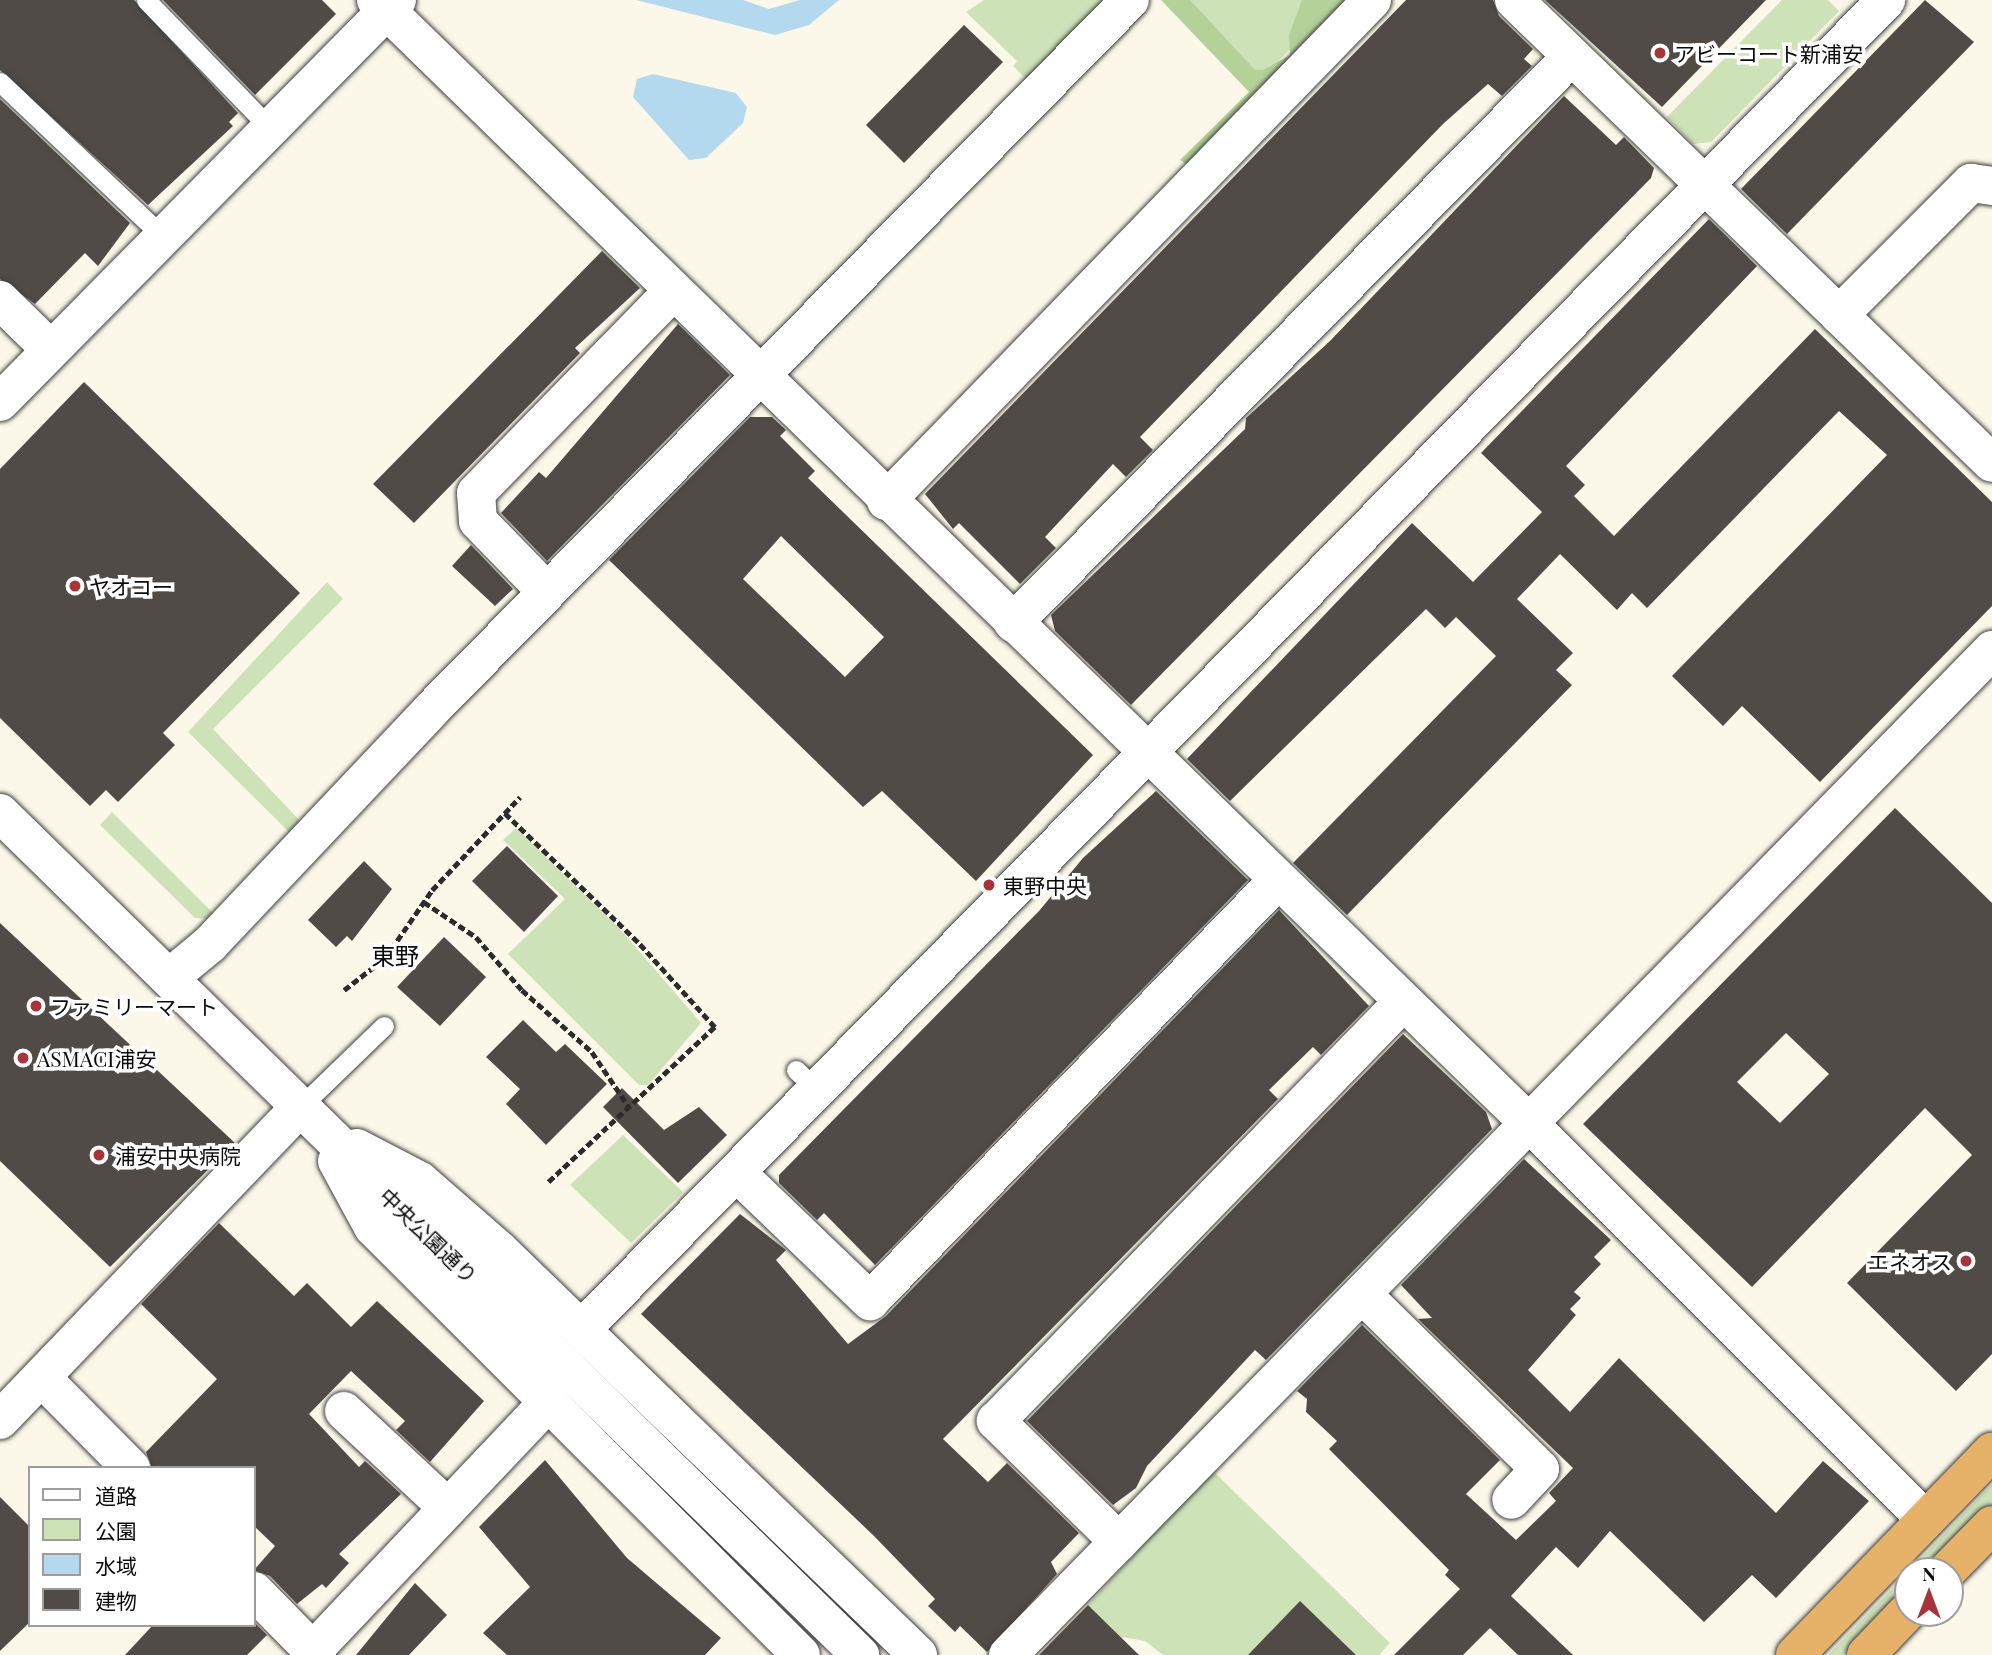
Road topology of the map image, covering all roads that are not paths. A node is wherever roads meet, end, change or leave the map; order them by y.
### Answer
1 (146, 0) edge
2 (1130, 0) edge
3 (1371, 0) edge
4 (1514, 0) edge
5 (1886, 0) edge
6 (387, 3) edge
7 (1572, 56) junction
8 (0, 82) edge
9 (267, 125) junction
10 (1708, 182) junction
11 (1992, 186) edge
12 (161, 234) junction
13 (672, 292) junction
14 (0, 300) edge
15 (1839, 315) junction
16 (50, 349) junction
17 (758, 377) junction
18 (0, 402) edge
19 (1992, 463) edge
20 (886, 501) junction
21 (547, 592) junction
22 (1013, 623) junction
23 (1992, 650) edge
24 (1149, 752) junction
25 (0, 813) edge
26 (1278, 880) junction
27 (169, 978) junction
28 (1403, 1002) junction
29 (384, 1026) dead end
30 (310, 1119) junction
31 (1530, 1124) junction
32 (737, 1173) junction
33 (1363, 1294) junction
34 (582, 1329) junction
35 (42, 1378) junction
36 (546, 1404) junction
37 (344, 1411) dead end
38 (0, 1420) edge
39 (1992, 1452) edge
40 (129, 1466) edge
41 (1511, 1500) dead end
42 (448, 1508) junction
43 (1926, 1520) junction
44 (1992, 1525) edge
45 (1119, 1542) junction
46 (1961, 1557) edge
47 (256, 1593) edge
48 (1894, 1626) edge
49 (313, 1654) edge
50 (801, 1655) edge
51 (860, 1655) edge
52 (918, 1655) edge
53 (1008, 1655) edge
54 (1795, 1655) edge
55 (1866, 1655) edge

1 - 9 lane
2 - 17 street
3 - 20 street
4 - 7 street
5 - 10 street
6 - 9 street
6 - 13 street
7 - 10 street
7 - 22 street
8 - 12 lane
9 - 12 street
10 - 15 street
10 - 24 street
11 - 15 street
12 - 16 street
13 - 17 street
13 - 21 street
14 - 16 street
15 - 19 street
16 - 18 street
17 - 20 street
17 - 21 street
20 - 22 street
21 - 27 street
22 - 24 street
23 - 31 street
24 - 26 street
24 - 32 street
25 - 27 street, 中央公園通り
26 - 28 street
26 - 32 street
27 - 30 street, 中央公園通り
28 - 31 street
28 - 45 street
29 - 30 lane
30 - 34 street
30 - 35 street
30 - 36 street
30 - 51 street, 中央公園通り
31 - 33 street
31 - 43 street
32 - 34 street
33 - 41 street
33 - 45 street
34 - 52 street
35 - 38 street
35 - 40 street
36 - 42 street
36 - 50 street
37 - 42 street
39 - 43 highway
42 - 49 street
43 - 54 highway
44 - 46 highway
45 - 53 street
47 - 49 street
48 - 55 highway

